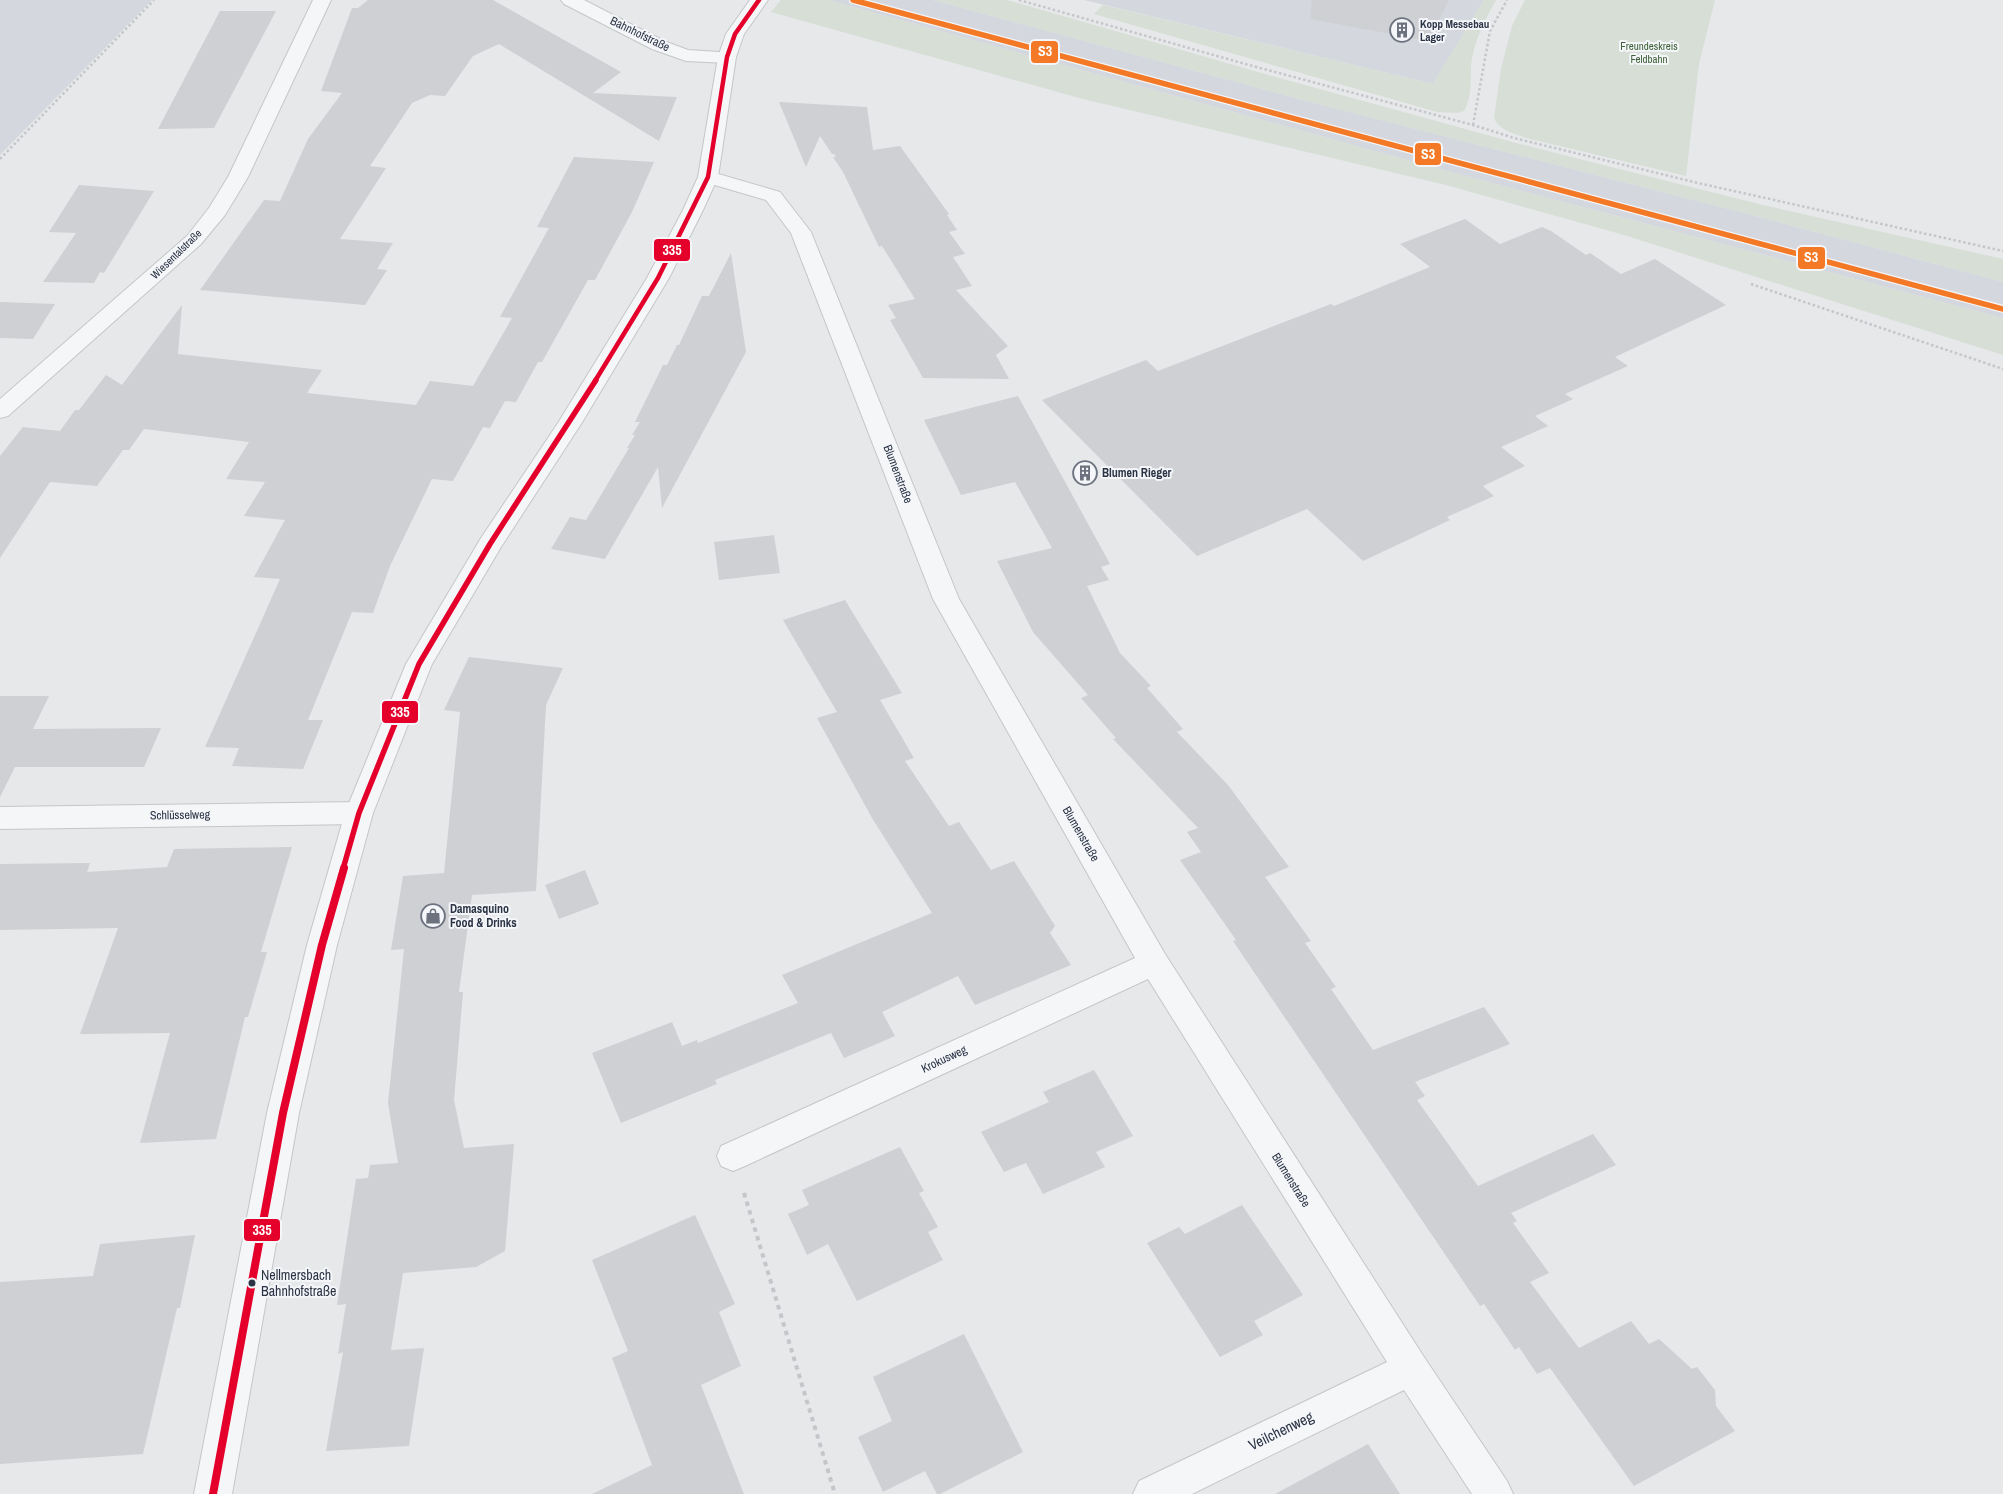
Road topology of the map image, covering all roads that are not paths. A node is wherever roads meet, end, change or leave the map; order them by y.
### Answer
1 (322, 0) edge
2 (570, 0) edge
3 (756, 4) edge
4 (727, 57) junction
5 (708, 177) junction
6 (0, 411) edge
7 (359, 813) junction
8 (0, 818) edge
9 (1154, 963) junction
10 (733, 1156) road end
11 (1411, 1369) junction
12 (213, 1494) edge
13 (1152, 1494) edge
14 (1494, 1494) edge

1 - 6 street, Wiesentalstraße
2 - 4 street, Bahnhofstraße
3 - 4 street
4 - 5 street
5 - 7 street
5 - 9 street, Blumenstraße
7 - 8 street, Schlüsselweg
7 - 12 street
9 - 10 street, Krokusweg
9 - 11 street, Blumenstraße
11 - 13 street, Veilchenweg
11 - 14 street, Blumenstraße

